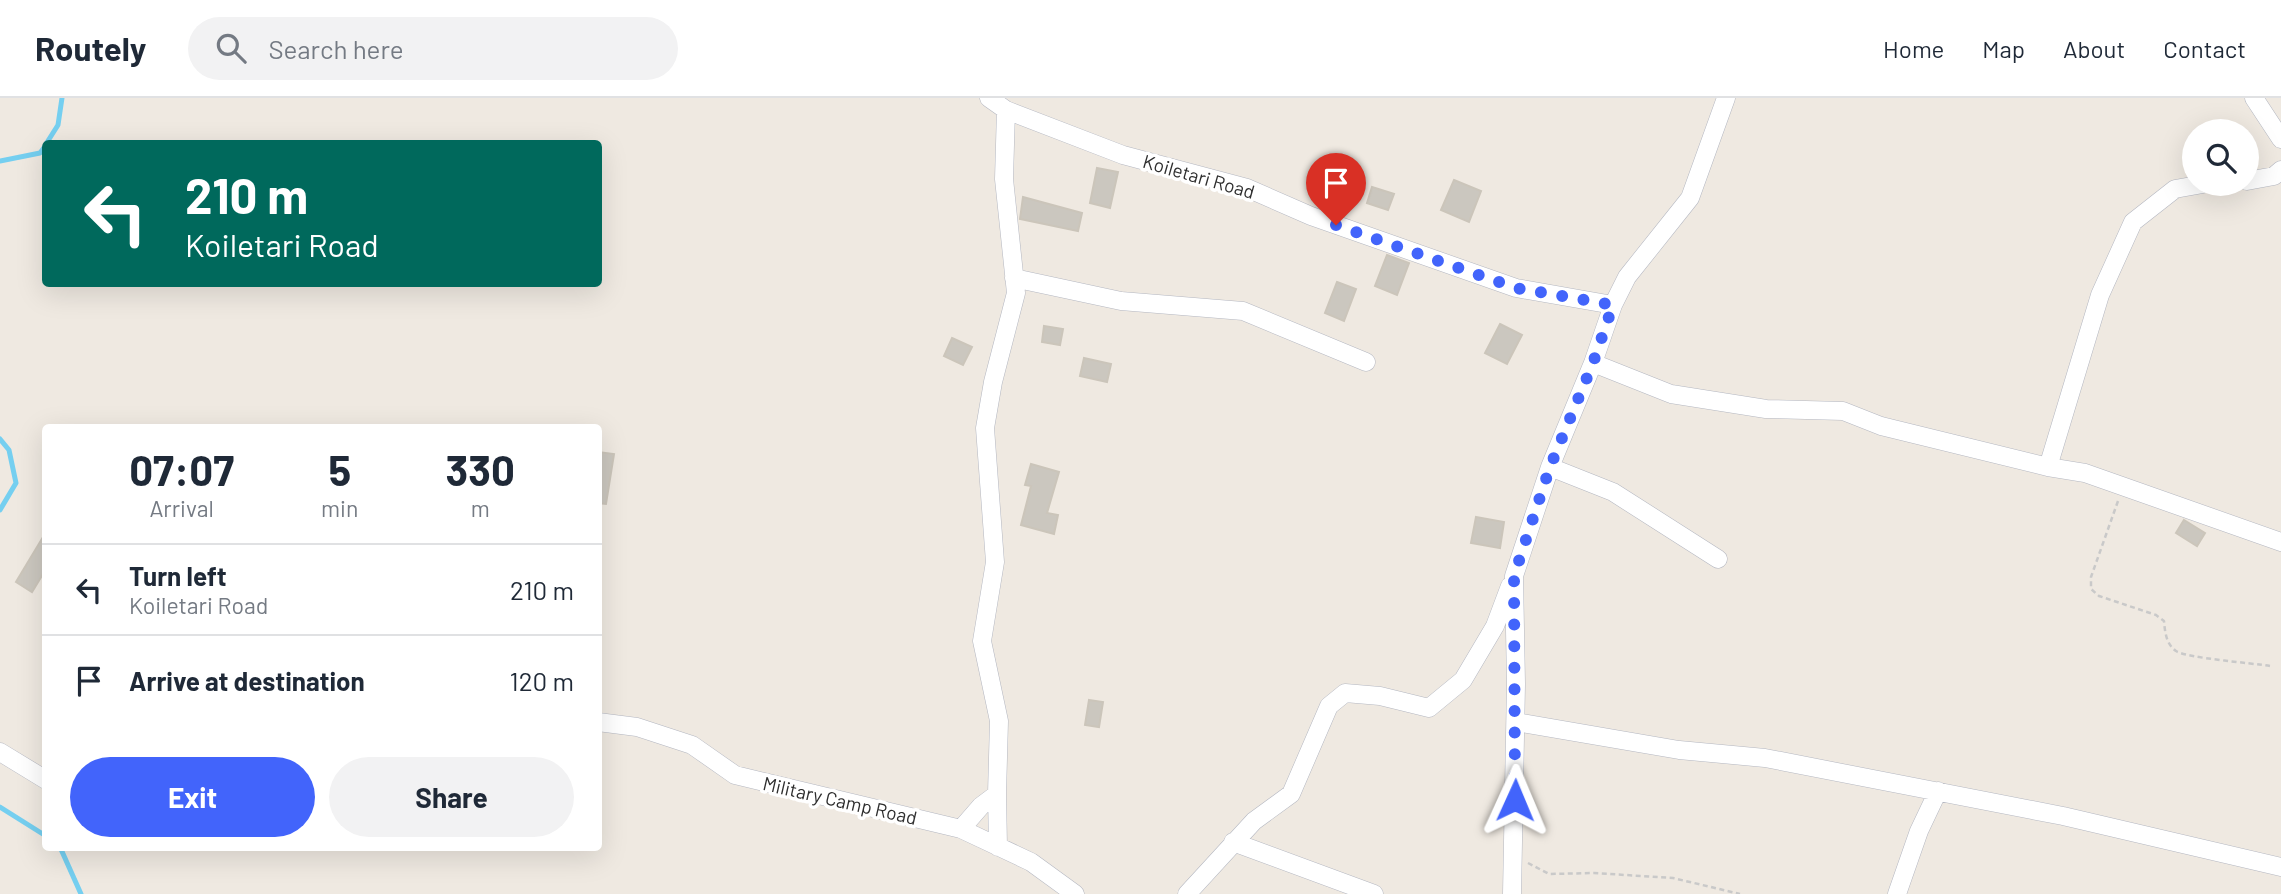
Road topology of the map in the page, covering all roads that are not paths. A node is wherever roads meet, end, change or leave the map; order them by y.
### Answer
1 (989, 98) edge
2 (1726, 98) edge
3 (2253, 98) edge
4 (1006, 110) junction
5 (2281, 139) edge
6 (2281, 170) edge
7 (2259, 179) edge
8 (2182, 188) edge
9 (1014, 278) junction
10 (1613, 305) junction
11 (1366, 362) dead end
12 (1593, 363) junction
13 (1550, 467) junction
14 (2048, 467) junction
15 (2281, 542) edge
16 (1717, 559) dead end
17 (1514, 576) junction
18 (1516, 722) junction
19 (602, 723) edge
20 (0, 752) edge
21 (42, 778) edge
22 (1938, 791) junction
23 (997, 794) junction
24 (961, 829) junction
25 (1233, 842) junction
26 (998, 847) junction
27 (2281, 867) edge
28 (1075, 894) edge
29 (1187, 894) edge
30 (1374, 894) edge
31 (1512, 894) edge
32 (1897, 894) edge

1 - 4 street, Koiletari Road
2 - 10 street
3 - 5 street
4 - 9 street
4 - 10 street, Koiletari Road
6 - 7 street
8 - 14 street
9 - 11 street
9 - 23 street
10 - 12 street
12 - 13 street
12 - 14 street
13 - 16 street
13 - 17 street
14 - 15 street
17 - 18 street
17 - 25 street
18 - 22 street
18 - 31 street
19 - 24 street, Military Camp Road
20 - 21 street
22 - 27 street
22 - 32 street
23 - 24 street
23 - 26 street
24 - 26 street, Military Camp Road
25 - 29 street
25 - 30 street
26 - 28 street, Military Camp Road

